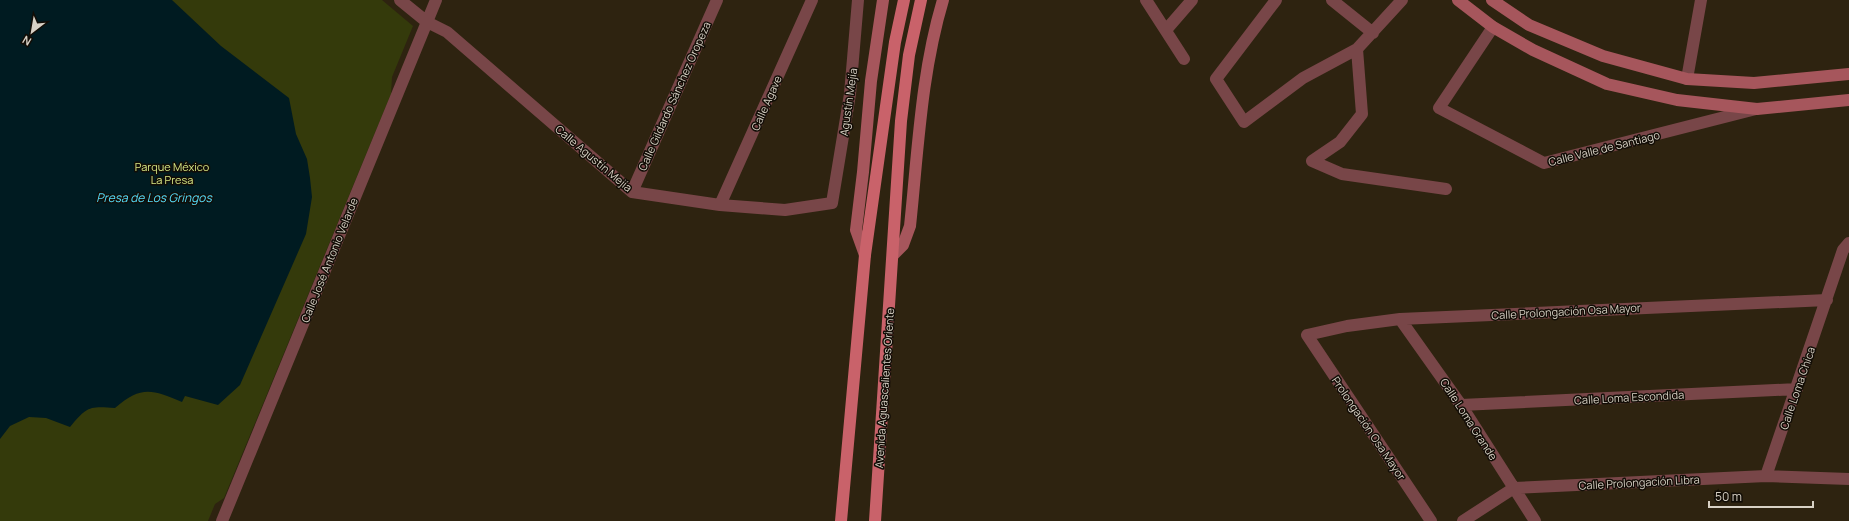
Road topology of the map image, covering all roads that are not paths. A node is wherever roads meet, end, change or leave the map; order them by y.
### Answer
1 (400, 0) edge
2 (436, 0) edge
3 (717, 0) edge
4 (812, 0) edge
5 (858, 0) edge
6 (884, 0) edge
7 (904, 0) edge
8 (921, 0) edge
9 (943, 0) edge
10 (1146, 0) edge
11 (1192, 0) edge
12 (1276, 0) edge
13 (1332, 0) edge
14 (1402, 0) edge
15 (1458, 0) edge
16 (1492, 0) edge
17 (1701, 0) edge
18 (426, 22) junction
19 (1493, 27) junction
20 (1166, 30) junction
21 (1373, 33) junction
22 (1356, 49) junction
23 (1184, 59) dead end
24 (1849, 74) edge
25 (1687, 79) junction
26 (1849, 100) edge
27 (1757, 109) junction
28 (1446, 189) dead end
29 (632, 192) junction
30 (832, 203) joint
31 (720, 205) junction
32 (1849, 242) edge
33 (893, 255) junction
34 (865, 256) junction
35 (1827, 300) junction
36 (1400, 319) junction
37 (1307, 335) joint
38 (1797, 389) junction
39 (1461, 406) junction
40 (1766, 476) junction
41 (1849, 478) edge
42 (1514, 488) junction
43 (222, 521) edge
44 (841, 521) edge
45 (875, 521) edge
46 (1431, 521) edge
47 (1463, 521) edge
48 (1535, 521) edge

1 - 18 street, Calle Agustín Mejía
2 - 18 street, Calle José Antonio Velarde
3 - 29 street, Calle Gildardo Sánchez Oropeza
4 - 31 street, Calle Agave
5 - 30 street, Agustín Mejía
6 - 34 main road
7 - 34 main road
8 - 33 main road, Avenida Aguascalientes Oriente
9 - 33 main road
10 - 20 street
11 - 20 street
12 - 22 street
13 - 21 street
14 - 21 street
15 - 19 main road
16 - 25 main road
17 - 25 street
18 - 29 street, Calle Agustín Mejía
18 - 43 street, Calle José Antonio Velarde
19 - 27 main road
19 - 27 street, Calle Valle de Santiago
20 - 23 street
21 - 22 street
22 - 28 street
24 - 25 main road
26 - 27 main road
29 - 31 street, Calle Agustín Mejía
30 - 31 street, Calle Agustín Mejía
32 - 35 street, Calle Loma Chica
33 - 45 main road, Avenida Aguascalientes Oriente
34 - 44 main road
35 - 36 street, Calle Prolongación Osa Mayor
35 - 38 street, Calle Loma Chica
36 - 37 street, Calle Prolongación Osa Mayor
36 - 39 street, Calle Loma Grande
37 - 46 street, Prolongación Osa Mayor
38 - 39 street, Calle Loma Escondida
38 - 40 street, Calle Loma Chica
39 - 42 street, Calle Loma Grande
40 - 41 street, Calle Prolongación Libra
40 - 42 street, Calle Prolongación Libra
42 - 47 street
42 - 48 street, Calle Loma Grande

